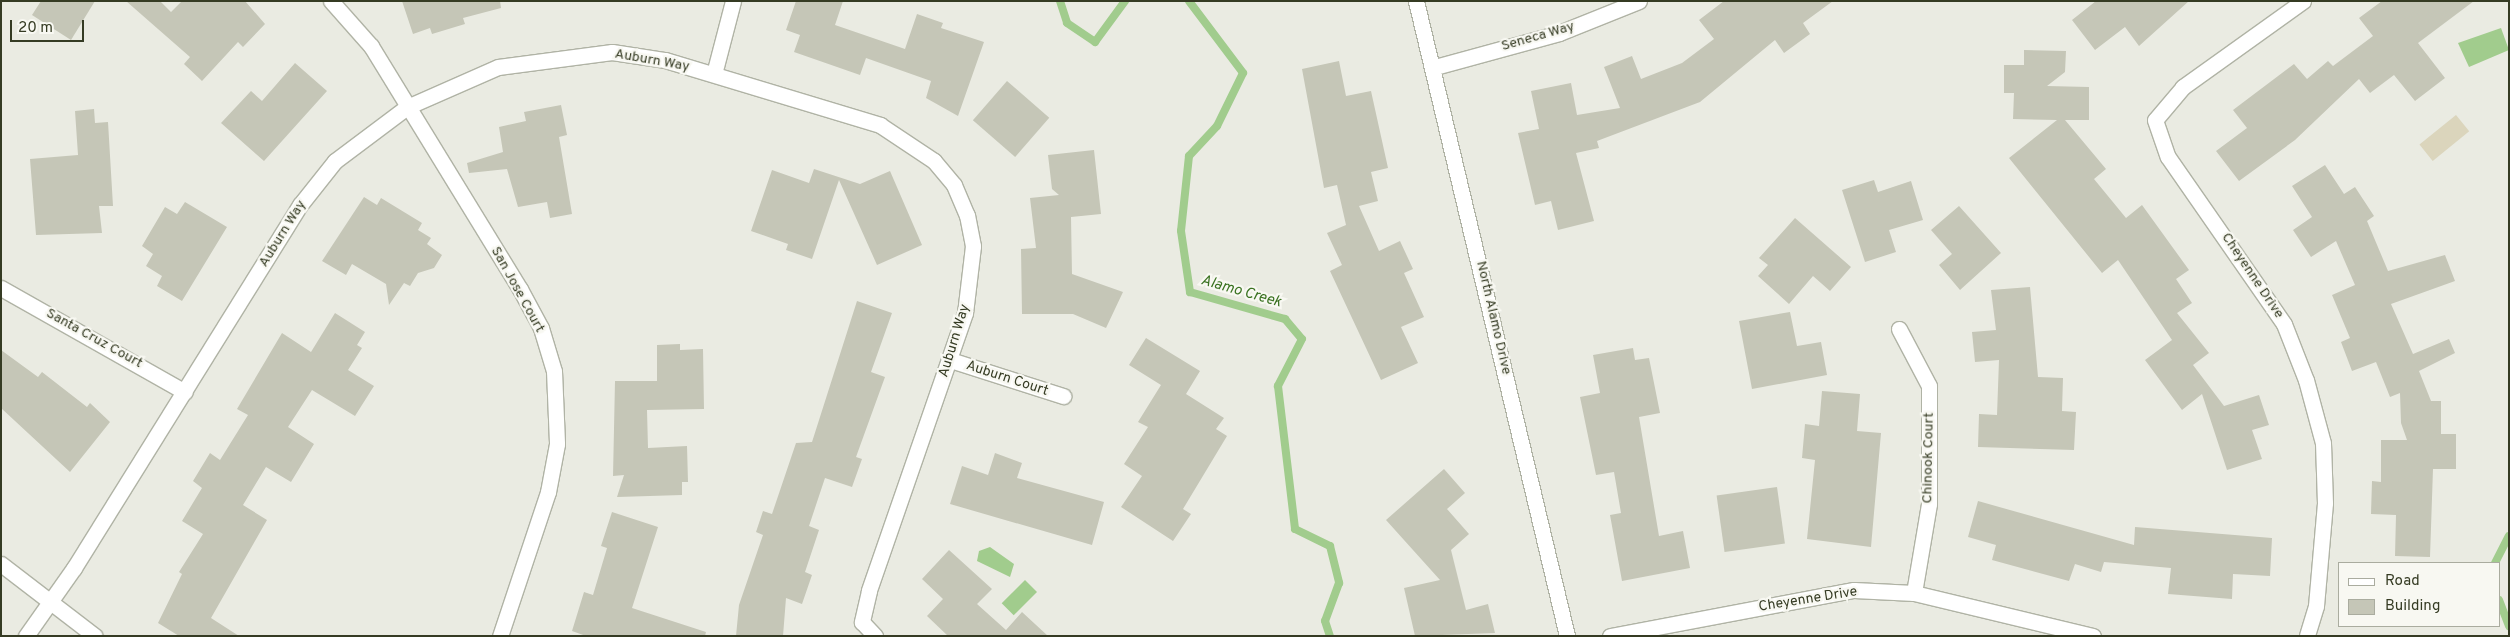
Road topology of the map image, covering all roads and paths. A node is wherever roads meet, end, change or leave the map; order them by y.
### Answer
1 (331, 1) edge
2 (733, 1) edge
3 (1416, 1) edge
4 (1639, 1) edge
5 (2303, 1) edge
6 (1435, 68) junction
7 (714, 74) junction
8 (407, 107) junction
9 (1, 288) edge
10 (1898, 329) dead end
11 (950, 360) junction
12 (185, 392) junction
13 (1063, 396) dead end
14 (1, 564) edge
15 (1914, 592) junction
16 (52, 603) junction
17 (26, 636) edge
18 (95, 636) edge
19 (500, 636) edge
20 (875, 636) edge
21 (1567, 636) edge
22 (1610, 636) edge
23 (2093, 636) edge
24 (2307, 636) edge

1 - 8 street, San Jose Court
2 - 7 street
3 - 6 street, North Alamo Drive
4 - 6 street, Seneca Way
5 - 24 street, Cheyenne Drive
6 - 21 street, North Alamo Drive
7 - 8 street, Auburn Way
7 - 11 street, Auburn Way
8 - 12 street, Auburn Way
8 - 19 street, San Jose Court
9 - 12 street, Santa Cruz Court
10 - 15 street, Chinook Court
11 - 13 street, Auburn Court
11 - 20 street, Auburn Way
12 - 16 street, Auburn Way
14 - 16 street
15 - 22 street, Cheyenne Drive
15 - 23 street, Cheyenne Drive
16 - 17 street, Auburn Way
16 - 18 street

